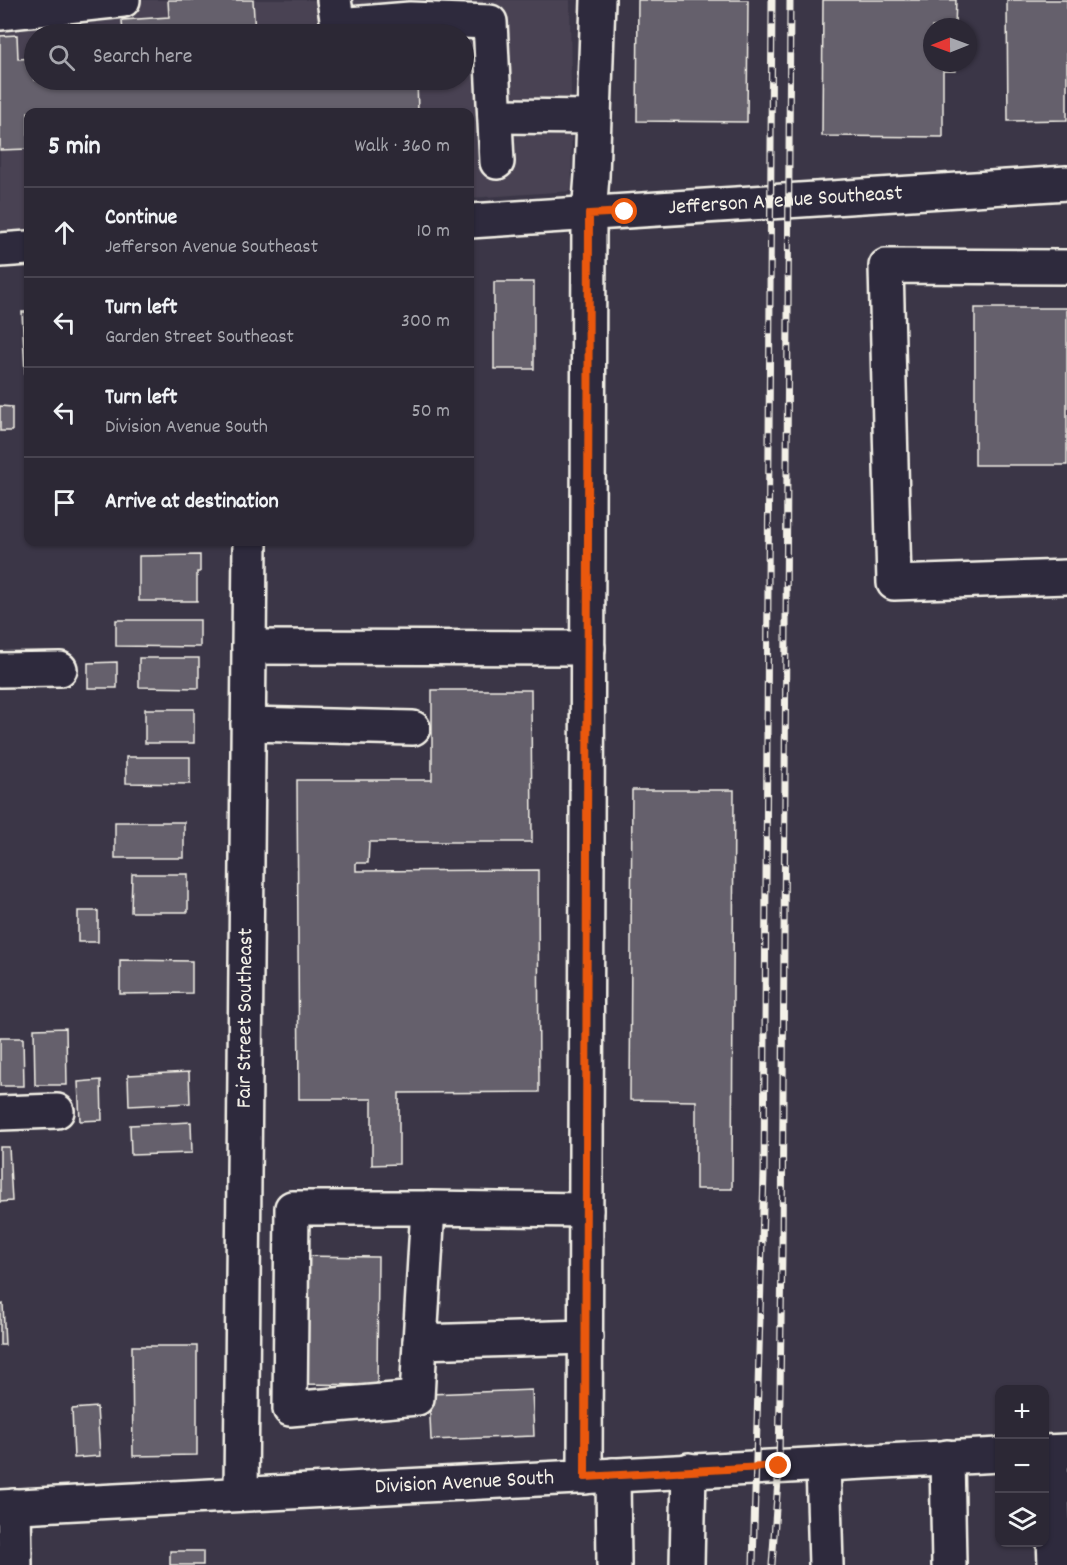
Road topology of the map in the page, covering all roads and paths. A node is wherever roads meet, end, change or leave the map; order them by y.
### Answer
1 (123, 0) edge
2 (334, 0) edge
3 (598, 0) edge
4 (64, 3) edge
5 (0, 13) edge
6 (338, 24) edge
7 (350, 24) edge
8 (495, 116) junction
9 (594, 117) junction
10 (497, 162) dead end
11 (1067, 183) edge
12 (589, 214) junction
13 (474, 221) edge
14 (24, 248) edge
15 (0, 250) edge
16 (1067, 267) edge
17 (250, 546) edge
18 (1067, 577) edge
19 (249, 647) junction
20 (588, 648) junction
21 (60, 669) dead end
22 (0, 670) edge
23 (248, 724) junction
24 (412, 728) dead end
25 (57, 1111) dead end
26 (0, 1113) edge
27 (428, 1208) junction
28 (586, 1210) junction
29 (291, 1249) junction
30 (243, 1250) junction
31 (586, 1337) junction
32 (420, 1342) junction
33 (291, 1350) junction
34 (243, 1352) junction
35 (1054, 1452) edge
36 (995, 1455) edge
37 (946, 1457) junction
38 (823, 1464) junction
39 (689, 1470) junction
40 (599, 1476) junction
41 (241, 1494) junction
42 (7, 1507) edge
43 (15, 1565) edge
44 (614, 1565) edge
45 (687, 1565) edge
46 (826, 1565) edge
47 (949, 1565) edge
48 (1055, 1565) edge

1 - 4 street
2 - 6 street
3 - 9 street
4 - 5 street
7 - 8 street
8 - 9 street
8 - 10 street
9 - 12 street
11 - 12 street, Jefferson Avenue Southeast
12 - 13 street, Jefferson Avenue Southeast
12 - 20 street
14 - 15 street
16 - 18 street
17 - 19 street, Fair Street Southeast
19 - 20 street
19 - 23 street, Fair Street Southeast
20 - 28 street
21 - 22 street
23 - 24 street
23 - 30 street, Fair Street Southeast
25 - 26 street
27 - 28 street
27 - 29 street
27 - 32 street
28 - 31 street
29 - 30 street
29 - 33 street
30 - 34 street, Fair Street Southeast
31 - 32 street
31 - 40 street
32 - 33 street
33 - 34 street
34 - 41 street, Fair Street Southeast
35 - 48 street
36 - 37 street, Division Avenue South
37 - 38 street, Division Avenue South
37 - 47 street
38 - 39 street, Division Avenue South
38 - 46 street
39 - 40 street, Division Avenue South
39 - 45 street
40 - 41 street, Division Avenue South
40 - 44 street
41 - 42 street, Division Avenue South
42 - 43 street

